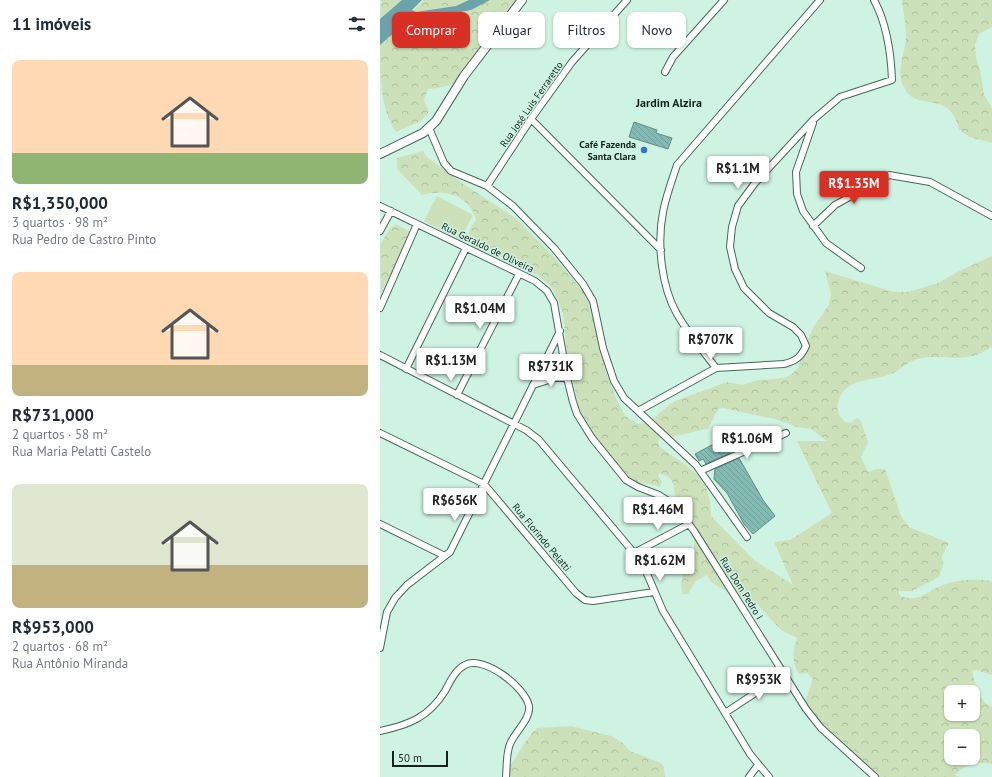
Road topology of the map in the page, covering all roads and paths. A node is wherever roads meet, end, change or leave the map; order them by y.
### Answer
1 (522, 0) edge
2 (627, 0) edge
3 (724, 0) edge
4 (820, 0) edge
5 (874, 0) edge
6 (665, 72) dead end
7 (531, 119) junction
8 (814, 119) junction
9 (429, 128) junction
10 (380, 154) edge
11 (487, 186) junction
12 (380, 206) edge
13 (391, 211) junction
14 (992, 216) edge
15 (417, 224) junction
16 (813, 226) junction
17 (380, 231) edge
18 (466, 248) junction
19 (661, 250) junction
20 (861, 268) dead end
21 (519, 274) junction
22 (380, 308) edge
23 (560, 331) junction
24 (380, 355) edge
25 (716, 368) junction
26 (406, 369) junction
27 (567, 378) junction
28 (533, 385) junction
29 (457, 395) junction
30 (638, 411) junction
31 (514, 424) junction
32 (380, 433) edge
33 (786, 433) dead end
34 (700, 471) junction
35 (484, 484) junction
36 (380, 524) edge
37 (689, 524) junction
38 (747, 537) dead end
39 (634, 553) junction
40 (445, 556) junction
41 (654, 592) junction
42 (380, 648) edge
43 (784, 674) junction
44 (725, 713) junction
45 (380, 731) edge
46 (758, 765) junction
47 (506, 777) edge
48 (749, 777) edge
49 (769, 777) edge
50 (875, 777) edge

1 - 9 street
2 - 7 street, Rua José Luis Ferraretto
3 - 6 street
4 - 19 street
5 - 8 street
7 - 11 street, Rua José Luis Ferraretto
7 - 19 street
8 - 16 street
8 - 25 street
9 - 10 street
9 - 11 street
11 - 30 street
12 - 13 street, Rua Geraldo de Oliveira
13 - 15 street, Rua Geraldo de Oliveira
13 - 17 street
14 - 16 street
15 - 18 street, Rua Geraldo de Oliveira
15 - 22 street
16 - 20 street
18 - 21 street, Rua Geraldo de Oliveira
18 - 26 street
19 - 25 street
21 - 23 street, Rua Geraldo de Oliveira
21 - 29 street
23 - 27 street, Rua Dom Pedro I
23 - 28 street
24 - 26 street
25 - 30 street
26 - 29 street
27 - 28 street
27 - 37 street, Rua Dom Pedro I
28 - 31 street
29 - 31 street
30 - 34 street
31 - 35 street
31 - 39 street
32 - 35 street, Rua Florindo Pelatti
33 - 34 street
34 - 38 street
35 - 40 street
35 - 41 street, Rua Florindo Pelatti
36 - 40 street
37 - 39 street
37 - 43 street, Rua Dom Pedro I
39 - 41 street
40 - 42 street
41 - 44 street
43 - 44 street
43 - 50 street, Rua Dom Pedro I
44 - 46 street
45 - 47 street
46 - 48 street
46 - 49 street

